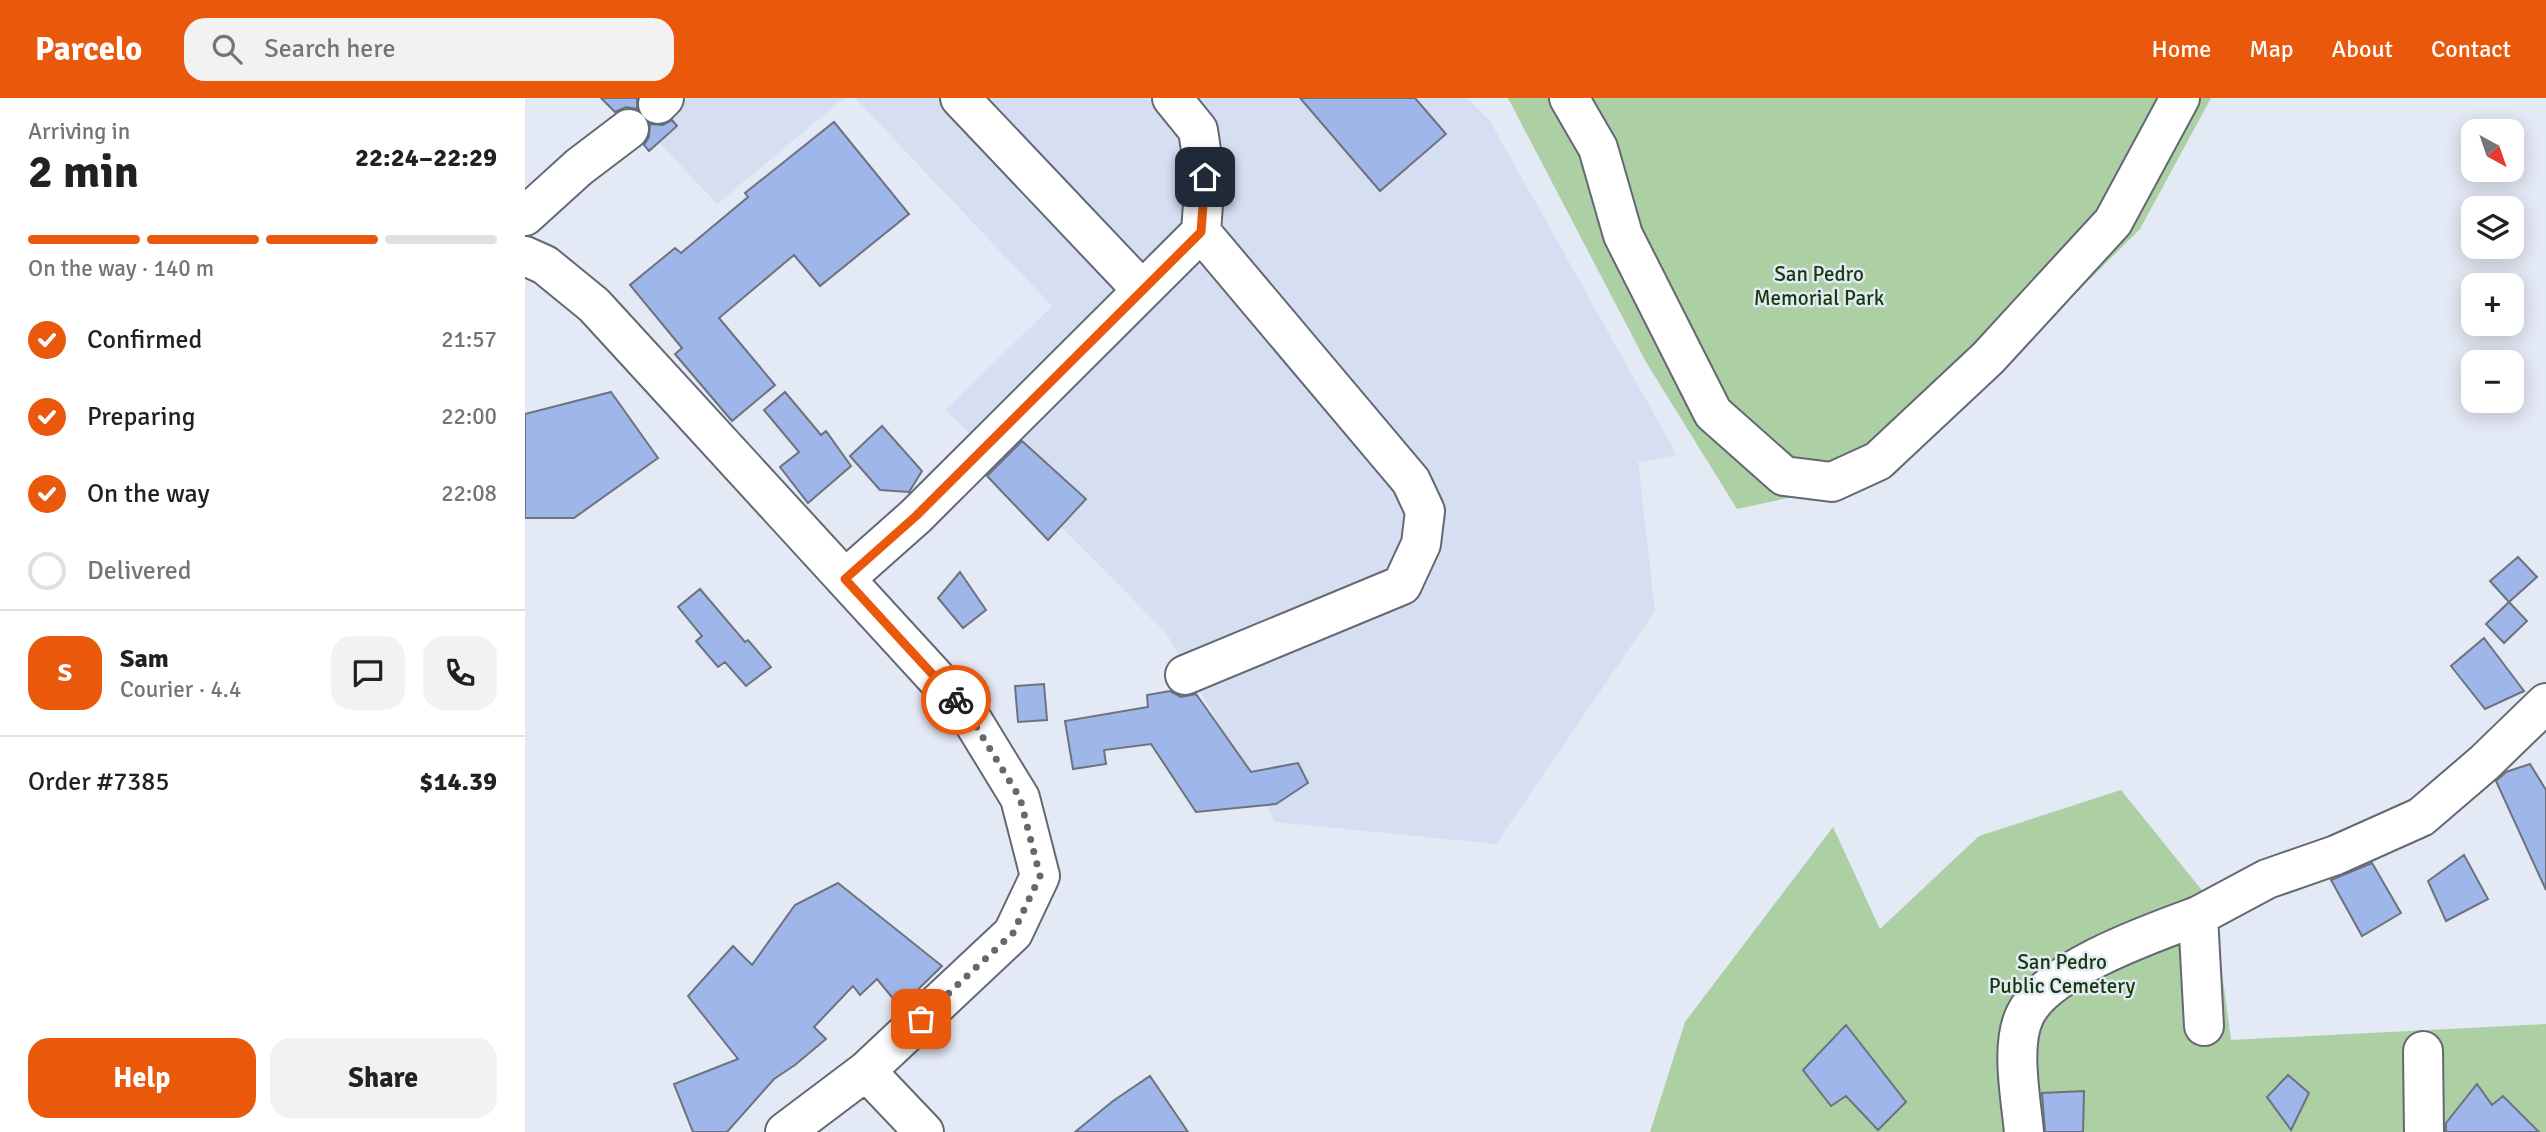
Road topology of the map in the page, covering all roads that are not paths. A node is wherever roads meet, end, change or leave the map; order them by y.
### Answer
1 (960, 98) edge
2 (1172, 98) edge
3 (1569, 98) edge
4 (2180, 98) edge
5 (650, 110) edge
6 (525, 216) edge
7 (1201, 232) junction
8 (525, 256) edge
9 (1142, 289) junction
10 (845, 579) junction
11 (1185, 675) dead end
12 (2546, 703) edge
13 (2198, 916) junction
14 (2204, 1026) dead end
15 (2423, 1051) dead end
16 (866, 1071) junction
17 (785, 1132) edge
18 (924, 1132) edge
19 (2024, 1132) edge
20 (2424, 1132) edge

1 - 9 street
2 - 7 street
3 - 4 street
5 - 6 street
7 - 9 street
7 - 11 street
8 - 10 street
9 - 10 street
10 - 16 street
12 - 13 street
13 - 14 street
13 - 19 street
15 - 20 street
16 - 17 street
16 - 18 street

